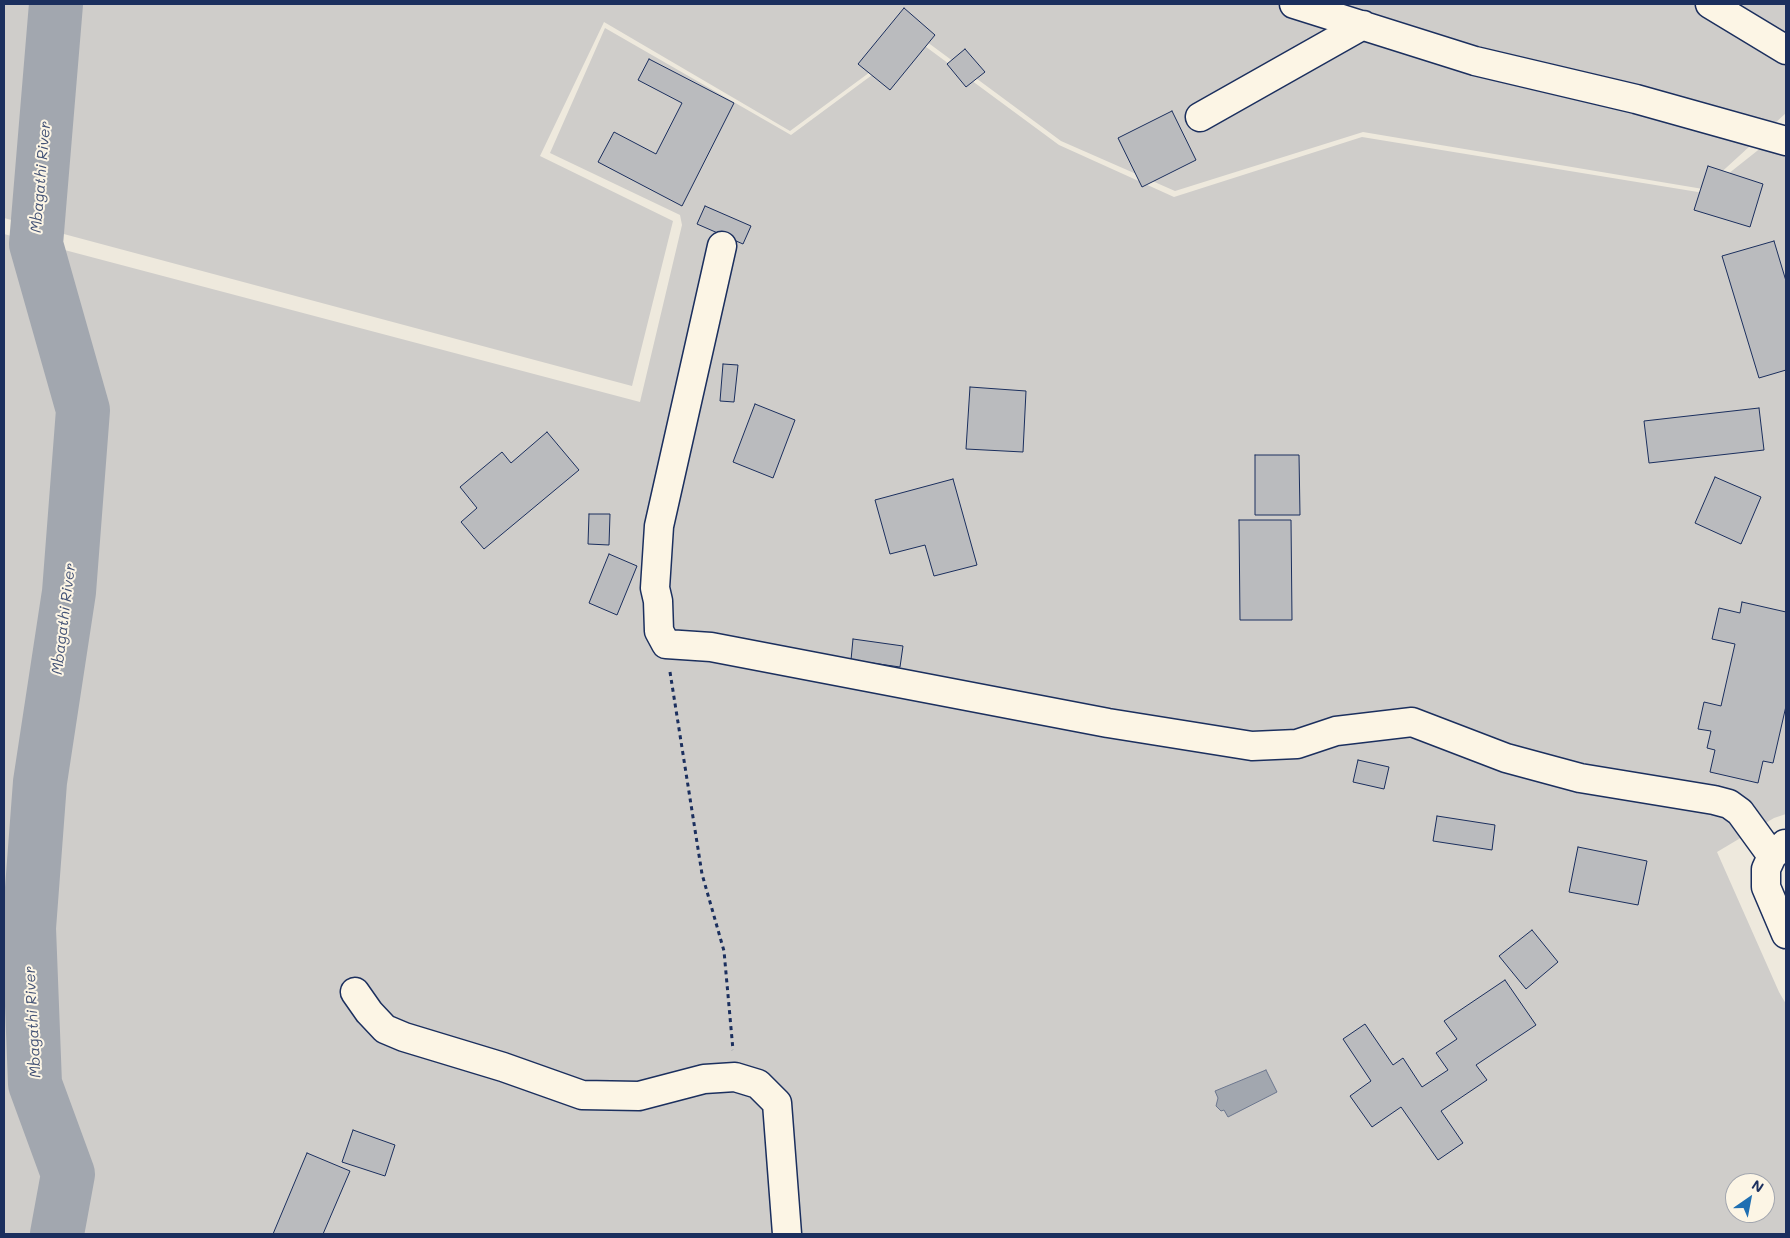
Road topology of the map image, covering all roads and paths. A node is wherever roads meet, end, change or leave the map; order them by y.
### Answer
1 (1294, 4) edge
2 (1710, 4) edge
3 (1363, 25) junction
4 (1786, 50) edge
5 (1200, 117) dead end
6 (1786, 141) edge
7 (722, 246) dead end
8 (666, 644) junction
9 (1779, 850) edge
10 (1786, 934) edge
11 (354, 992) dead end
12 (735, 1077) junction
13 (787, 1234) edge

1 - 3 street
2 - 4 street
3 - 5 street
3 - 6 street
7 - 8 street
8 - 9 street
8 - 12 path
9 - 10 street
11 - 12 street
12 - 13 street

